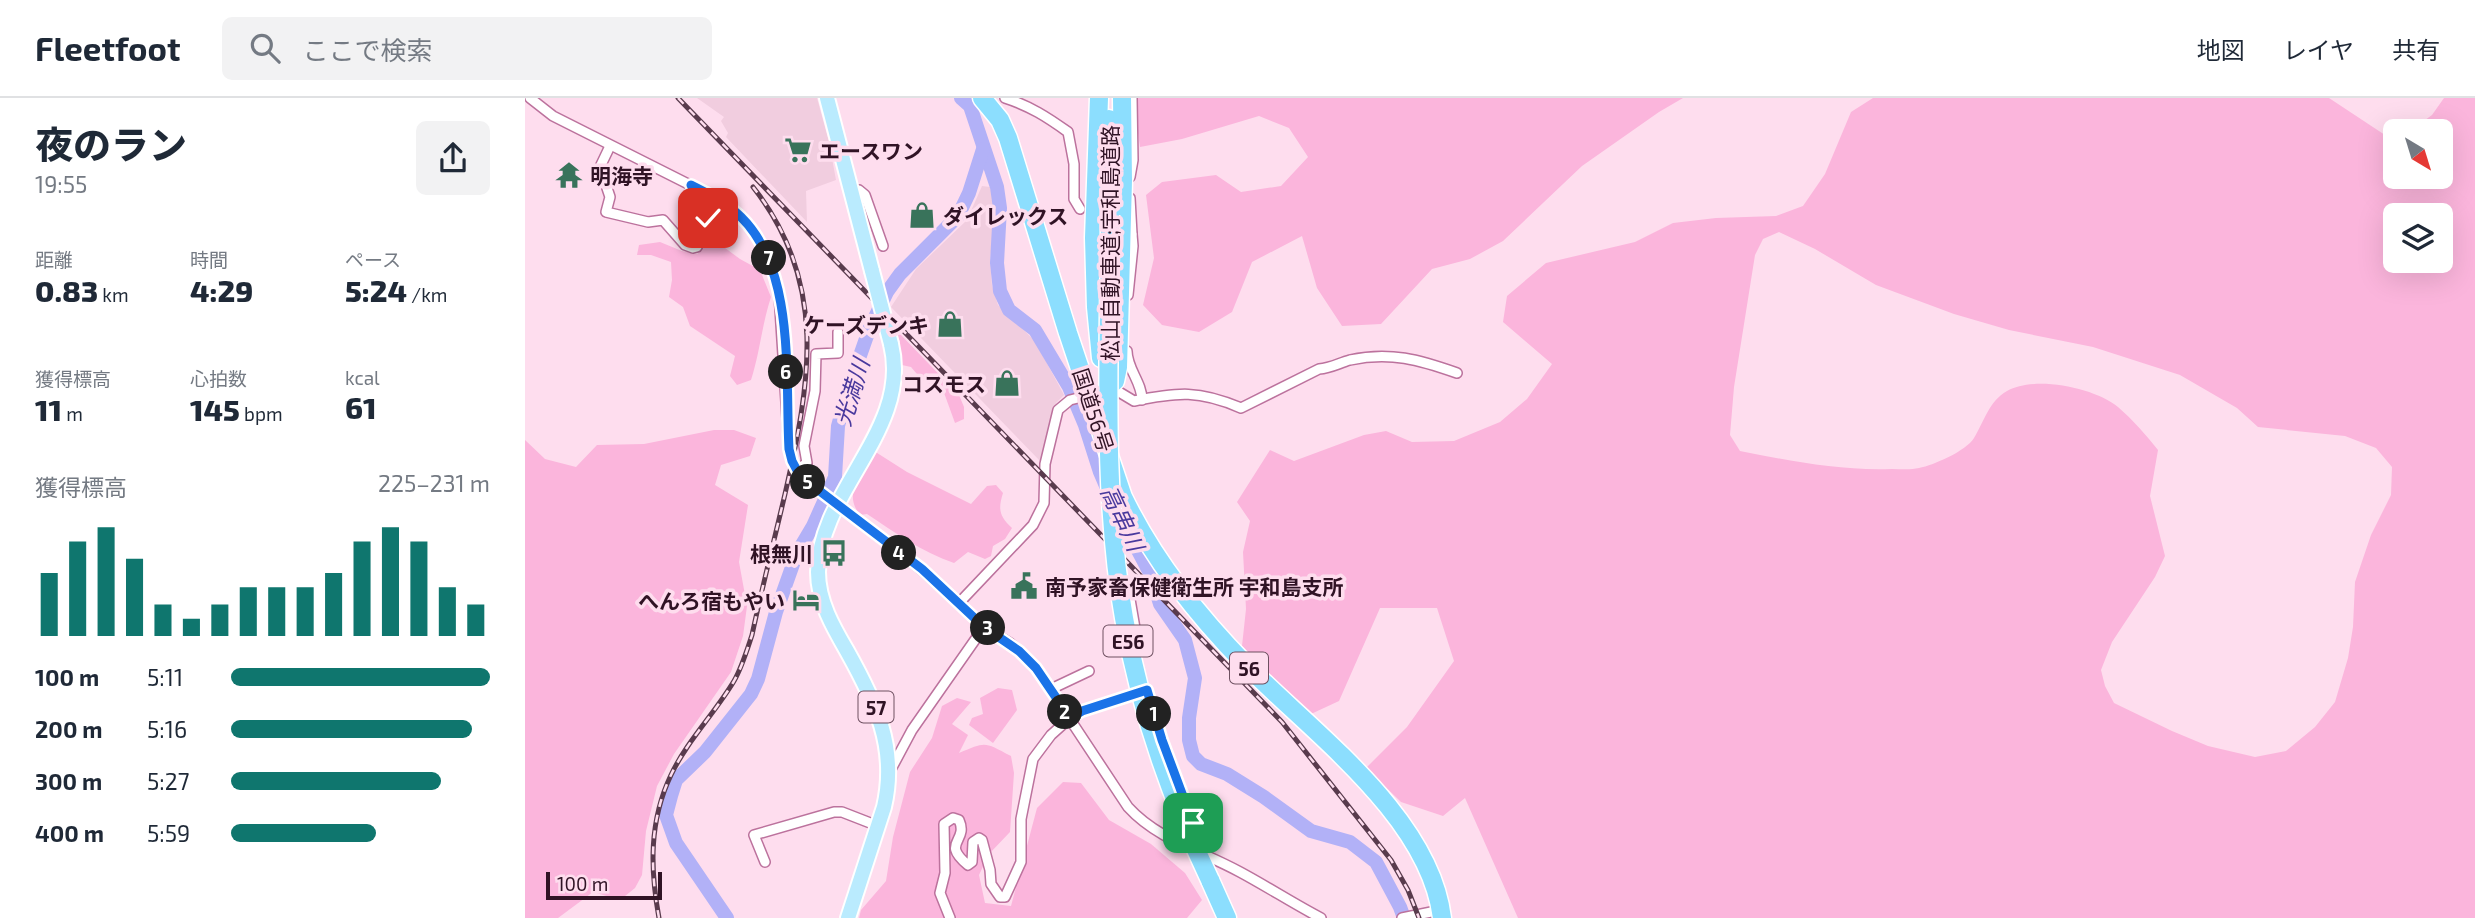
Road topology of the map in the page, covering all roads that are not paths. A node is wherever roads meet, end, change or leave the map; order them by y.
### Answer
1 (530, 98) edge
2 (827, 98) edge
3 (982, 98) edge
4 (1005, 98) edge
5 (1099, 98) edge
6 (1108, 98) edge
7 (1122, 98) edge
8 (1132, 98) edge
9 (610, 146) junction
10 (691, 185) junction
11 (851, 190) junction
12 (1080, 209) dead end
13 (883, 246) dead end
14 (1096, 307) junction
15 (838, 332) dead end
16 (1068, 332) junction
17 (1457, 373) dead end
18 (1098, 390) junction
19 (1142, 400) junction
20 (796, 470) junction
21 (830, 499) junction
22 (1127, 577) dead end
23 (959, 603) junction
24 (984, 627) junction
25 (1089, 671) dead end
26 (1051, 690) junction
27 (1147, 690) junction
28 (1070, 718) junction
29 (888, 775) junction
30 (878, 826) junction
31 (1209, 857) junction
32 (765, 862) dead end
33 (1441, 914) edge
34 (1405, 917) edge
35 (848, 918) edge
36 (950, 918) edge
37 (1227, 918) edge
38 (1321, 918) edge

1 - 9 street
2 - 11 main road, 57
3 - 16 highway, 国道56号 / 56
4 - 12 street
5 - 14 highway
6 - 18 highway, 松山自動車道;宇和島道路 / E56, bridge
7 - 18 highway
8 - 19 street
9 - 10 street
9 - 10 street
10 - 20 street
11 - 13 street
11 - 21 main road, 57, bridge
14 - 16 highway
14 - 18 highway
15 - 20 street
16 - 18 highway, 国道56号 / 56
17 - 19 street
18 - 19 street
18 - 23 street
18 - 33 highway, 国道56号 / 56
18 - 37 highway, E56, bridge
20 - 21 street
21 - 23 street
21 - 29 main road, 57
22 - 27 street
23 - 24 street
24 - 26 street
24 - 29 street
25 - 26 street
26 - 28 street
27 - 28 street
27 - 31 street
28 - 31 street
28 - 36 street
29 - 30 main road, 57
30 - 32 street
30 - 35 main road, 57
31 - 38 street
33 - 34 street

